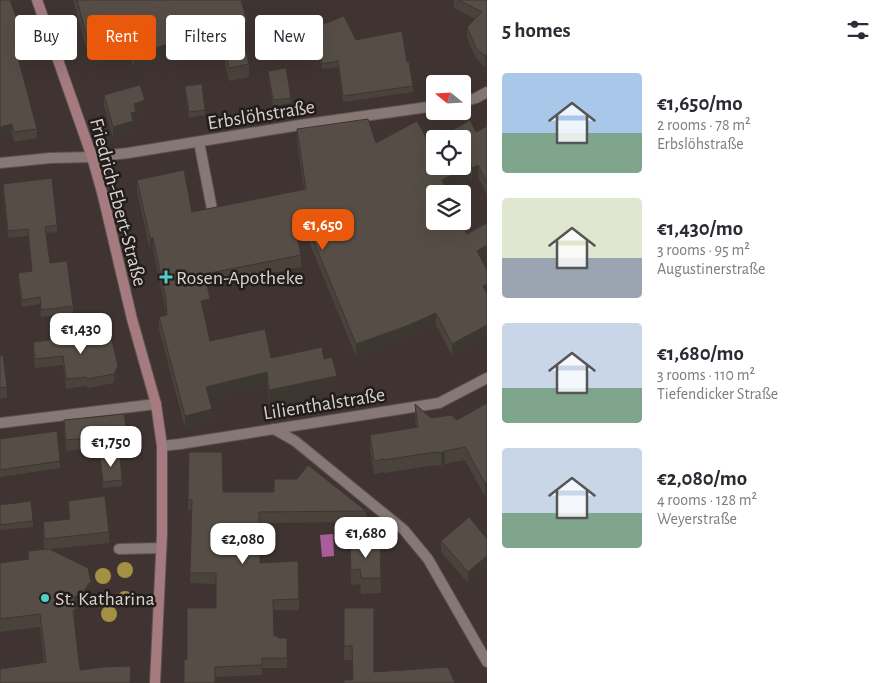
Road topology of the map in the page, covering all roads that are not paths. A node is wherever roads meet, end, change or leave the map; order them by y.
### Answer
1 (37, 0) edge
2 (487, 92) edge
3 (471, 99) edge
4 (426, 107) edge
5 (199, 142) junction
6 (92, 157) junction
7 (0, 163) edge
8 (212, 209) edge
9 (487, 378) edge
10 (156, 404) junction
11 (0, 423) edge
12 (274, 429) junction
13 (162, 446) junction
14 (161, 548) junction
15 (119, 549) dead end
16 (487, 662) edge
17 (156, 683) edge

1 - 6 main road, Friedrich-Ebert-Straße
2 - 3 street
4 - 5 street, Erbslöhstraße
5 - 6 street, Erbslöhstraße
5 - 8 street
6 - 7 street, Erbslöhstraße
6 - 10 main road, Friedrich-Ebert-Straße
9 - 12 street, Lilienthalstraße
10 - 11 street
10 - 13 main road, Friedrich-Ebert-Straße
12 - 13 street, Lilienthalstraße
12 - 16 street
13 - 14 main road, Friedrich-Ebert-Straße
14 - 15 street
14 - 17 main road, Friedrich-Ebert-Straße

